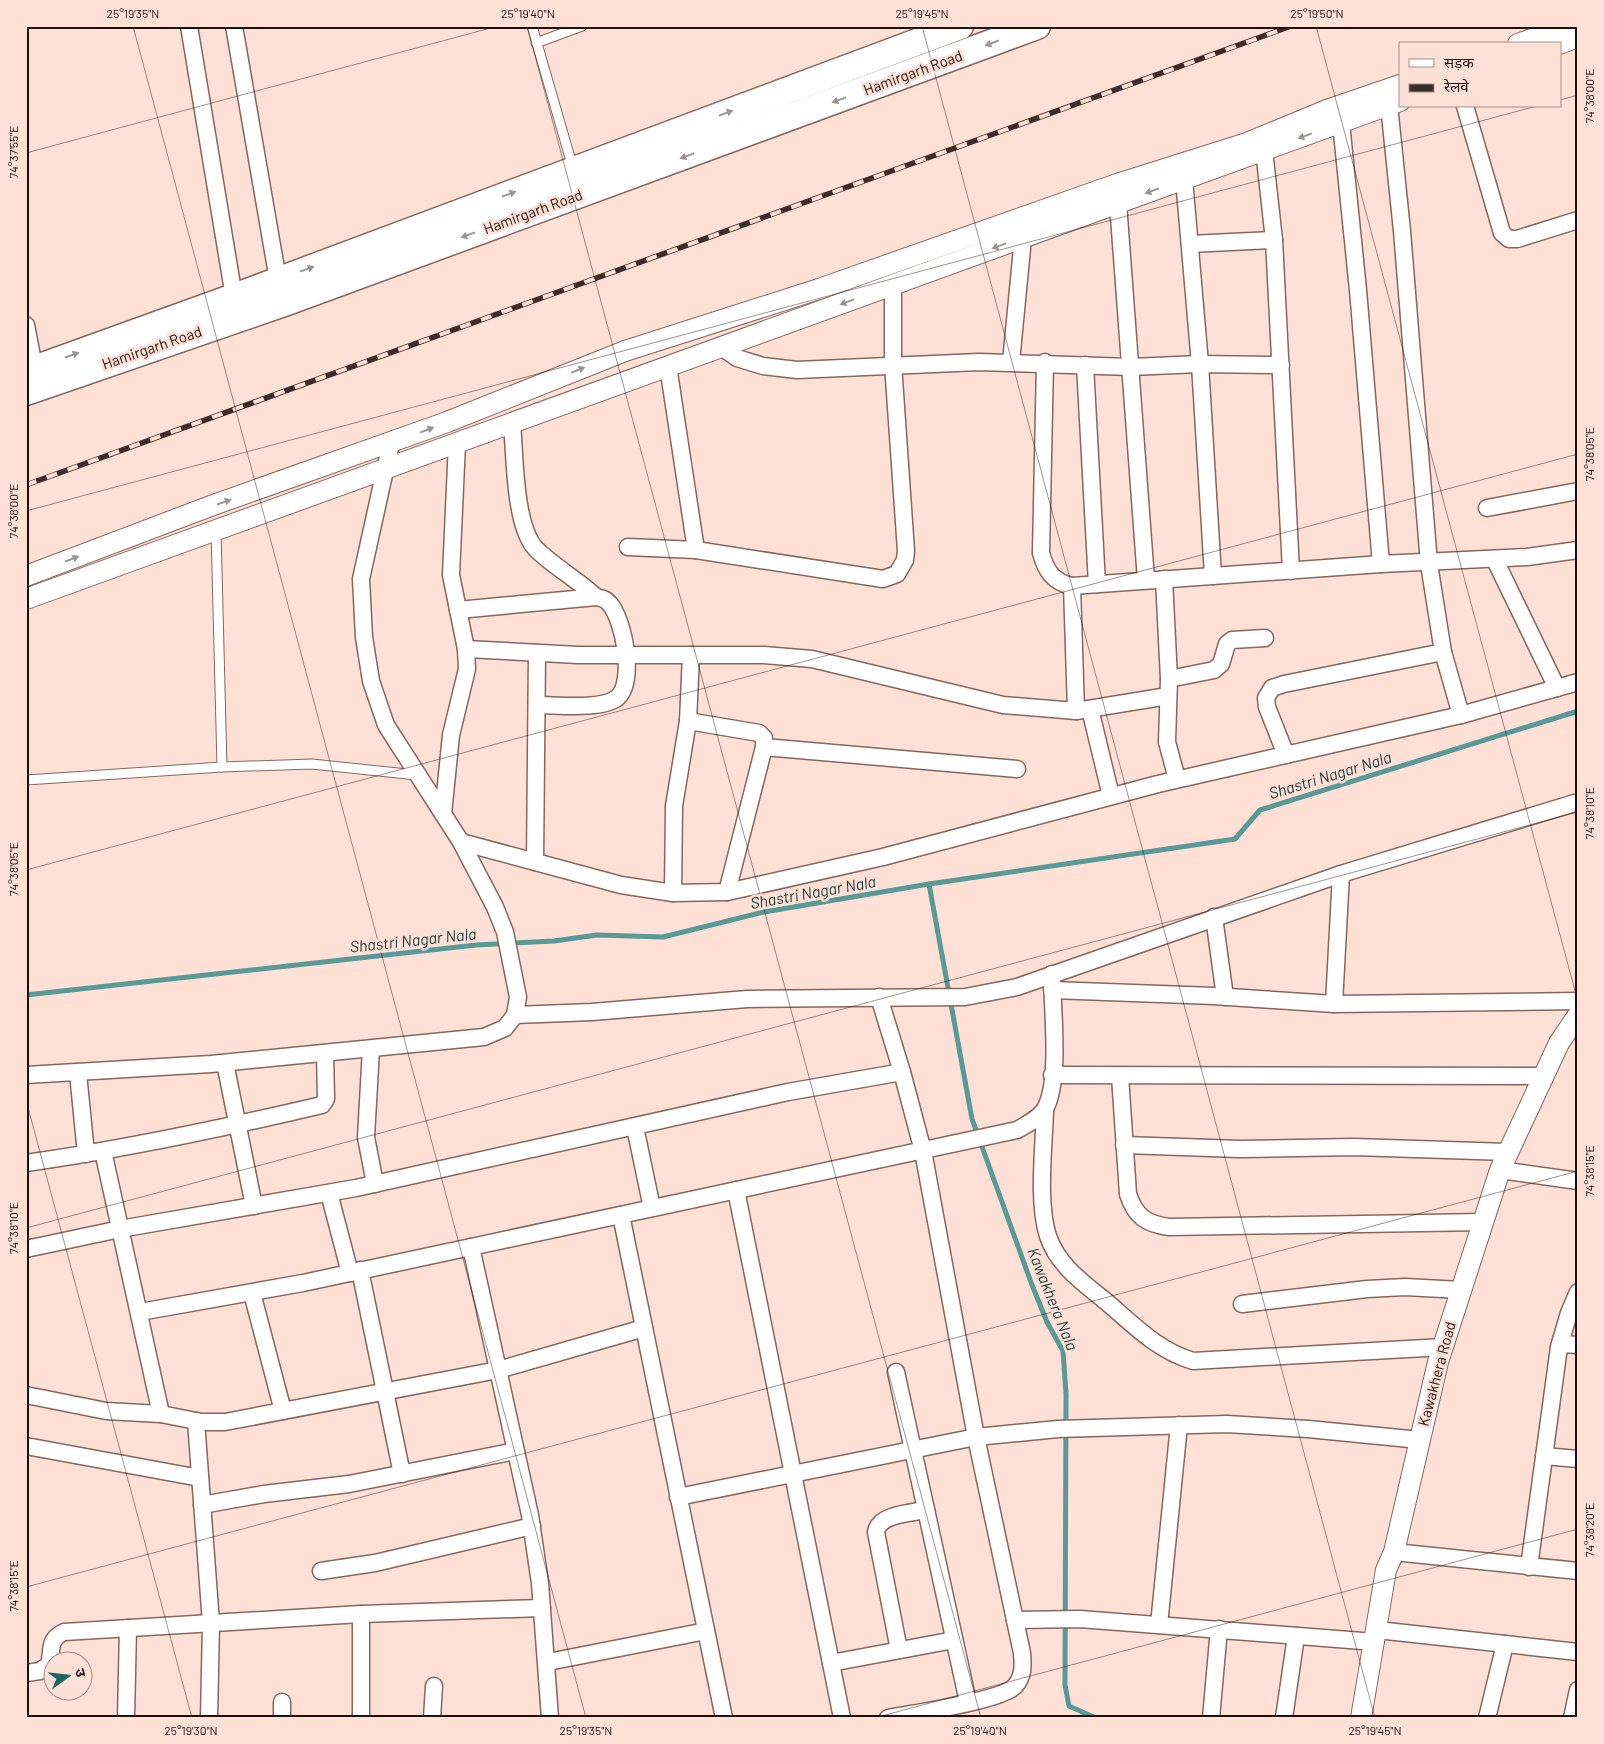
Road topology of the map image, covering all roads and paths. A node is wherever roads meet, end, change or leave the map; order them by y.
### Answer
1 (189, 26) edge
2 (234, 26) edge
3 (532, 26) edge
4 (582, 26) edge
5 (1037, 26) edge
6 (1567, 26) edge
7 (956, 27) edge
8 (1578, 37) edge
9 (1523, 42) edge
10 (536, 43) junction
11 (1562, 43) edge
12 (1399, 84) edge
13 (1394, 103) edge
14 (1466, 108) edge
15 (1341, 123) junction
16 (1264, 150) junction
17 (574, 170) junction
18 (1184, 179) junction
19 (1118, 203) junction
20 (1578, 220) edge
21 (1023, 238) junction
22 (1274, 240) junction
23 (1190, 244) junction
24 (278, 280) junction
25 (893, 285) junction
26 (234, 297) junction
27 (26, 325) edge
28 (720, 347) junction
29 (1011, 362) junction
30 (1045, 362) junction
31 (893, 364) junction
32 (1200, 364) junction
33 (1085, 365) junction
34 (668, 366) junction
35 (1282, 366) junction
36 (1130, 367) junction
37 (31, 380) edge
38 (512, 423) junction
39 (391, 443) junction
40 (457, 443) junction
41 (385, 469) junction
42 (1578, 491) edge
43 (1487, 508) dead end
44 (216, 530) junction
45 (628, 547) dead end
46 (696, 550) junction
47 (1578, 550) edge
48 (1495, 560) junction
49 (1381, 564) junction
50 (1430, 564) junction
51 (1292, 571) junction
52 (26, 576) edge
53 (1214, 576) junction
54 (1164, 579) junction
55 (1146, 580) junction
56 (1097, 584) junction
57 (1072, 586) junction
58 (596, 597) junction
59 (26, 599) edge
60 (458, 610) junction
61 (1265, 638) dead end
62 (466, 649) junction
63 (1443, 652) junction
64 (537, 653) junction
65 (626, 654) junction
66 (691, 655) junction
67 (1169, 679) junction
68 (1578, 682) edge
69 (1557, 688) junction
70 (1168, 696) junction
71 (537, 705) junction
72 (1083, 710) junction
73 (1461, 715) junction
74 (688, 722) junction
75 (764, 747) junction
76 (1286, 755) junction
77 (222, 767) junction
78 (1017, 769) dead end
79 (418, 775) junction
80 (1177, 779) junction
81 (26, 780) edge
82 (1111, 796) junction
83 (1578, 802) edge
84 (443, 814) junction
85 (461, 842) junction
86 (535, 862) junction
87 (1341, 874) junction
88 (727, 892) junction
89 (673, 893) junction
90 (1214, 917) junction
91 (1052, 982) junction
92 (879, 997) junction
93 (1225, 997) junction
94 (1578, 1001) edge
95 (1334, 1004) junction
96 (515, 1015) junction
97 (1578, 1015) edge
98 (1568, 1044) edge
99 (372, 1049) junction
100 (325, 1053) junction
101 (225, 1063) junction
102 (902, 1072) junction
103 (78, 1073) junction
104 (26, 1075) edge
105 (1052, 1076) junction
106 (1120, 1076) junction
107 (1544, 1076) junction
108 (1045, 1110) junction
109 (238, 1125) junction
110 (636, 1126) junction
111 (1124, 1145) junction
112 (103, 1151) junction
113 (922, 1151) junction
114 (86, 1154) junction
115 (1504, 1161) junction
116 (26, 1163) edge
117 (1578, 1181) edge
118 (375, 1184) junction
119 (736, 1190) junction
120 (329, 1193) junction
121 (254, 1206) junction
122 (652, 1208) junction
123 (621, 1215) junction
124 (1483, 1222) junction
125 (120, 1229) junction
126 (471, 1247) junction
127 (26, 1250) edge
128 (355, 1272) junction
129 (1461, 1290) junction
130 (1578, 1292) edge
131 (252, 1293) junction
132 (1242, 1304) dead end
133 (140, 1312) junction
134 (644, 1328) junction
135 (1560, 1344) junction
136 (1578, 1345) edge
137 (1443, 1347) junction
138 (498, 1370) junction
139 (896, 1372) dead end
140 (386, 1391) junction
141 (26, 1395) edge
142 (283, 1411) junction
143 (161, 1414) junction
144 (196, 1421) junction
145 (1179, 1425) junction
146 (976, 1437) junction
147 (1420, 1440) junction
148 (26, 1446) edge
149 (913, 1449) junction
150 (516, 1451) junction
151 (1544, 1456) junction
152 (1578, 1459) edge
153 (402, 1474) junction
154 (794, 1474) junction
155 (200, 1478) junction
156 (678, 1497) junction
157 (202, 1504) junction
158 (926, 1510) junction
159 (532, 1526) junction
160 (1394, 1552) junction
161 (1529, 1567) junction
162 (321, 1571) dead end
163 (1578, 1571) edge
164 (542, 1608) junction
165 (362, 1614) junction
166 (1015, 1620) junction
167 (212, 1623) junction
168 (1159, 1625) junction
169 (128, 1628) junction
170 (1219, 1629) junction
171 (706, 1631) junction
172 (1296, 1636) junction
173 (1376, 1636) junction
174 (954, 1640) junction
175 (1505, 1644) junction
176 (899, 1650) junction
177 (1578, 1652) edge
178 (548, 1662) junction
179 (831, 1662) junction
180 (26, 1673) edge
181 (434, 1686) dead end
182 (1578, 1690) edge
183 (968, 1702) junction
184 (898, 1717) edge
185 (126, 1718) edge
186 (208, 1718) edge
187 (361, 1718) edge
188 (432, 1718) edge
189 (550, 1718) edge
190 (724, 1718) edge
191 (842, 1718) edge
192 (1212, 1718) edge
193 (1284, 1718) edge
194 (1361, 1718) edge
195 (1487, 1718) edge
196 (1572, 1718) edge

1 - 26 street
2 - 24 street
3 - 10 lane
4 - 10 lane
5 -> 37 main road, Hamirgarh Road
6 - 9 street
17 -> 7 main road, Hamirgarh Road
8 - 11 street
10 - 17 lane
39 -> 12 street
13 - 15 street
13 - 50 street
14 - 20 street
15 -> 16 street
15 - 49 street
16 - 18 street
16 - 22 street
24 -> 17 main road, Hamirgarh Road
18 -> 19 street
18 - 23 street
19 - 21 street
19 - 36 street
21 -> 25 street
21 - 29 street
22 - 23 street
22 - 35 street
23 - 32 street
24 - 26 main road, Hamirgarh Road
25 -> 28 street
25 - 31 street
37 -> 26 main road, Hamirgarh Road
27 - 37 street
28 - 31 street
28 - 34 street
29 - 30 street
29 - 31 street
30 - 33 street
30 - 57 street
31 - 46 street
32 - 35 street
32 - 36 street
32 - 53 street
33 - 36 street
33 - 56 street
34 - 38 street
34 - 46 street
35 - 51 street
36 - 55 street
38 - 40 street
38 - 58 street
39 - 41 street
52 -> 39 street
40 - 41 street
40 - 60 street
41 - 44 street
41 - 79 street
42 - 43 street
44 - 59 street
44 - 77 lane
45 - 46 street
47 - 48 street
48 - 50 street
48 - 69 street
49 - 50 street
49 - 51 street
50 - 63 street
51 - 53 street
53 - 54 street
54 - 55 street
54 - 67 street
55 - 56 street
56 - 57 street
57 - 72 street
58 - 60 street
58 - 65 street
60 - 62 street
61 - 67 street
62 - 64 street
62 - 84 street
63 - 73 street
63 - 76 street
64 - 65 street
64 - 71 street
65 - 66 street
65 - 71 street
66 - 72 street
66 - 74 street
67 - 70 street
68 - 69 street
69 - 73 street
70 - 72 street
70 - 80 street
71 - 86 street
72 - 82 street
73 - 76 street
74 - 75 street
74 - 89 street
75 - 78 street
75 - 88 street
76 - 80 street
77 - 79 lane
77 - 81 lane
79 - 84 street
80 - 82 street
82 - 88 street
83 - 87 street
84 - 85 street
85 - 86 street
85 - 96 street
86 - 89 street
87 - 90 street
87 - 95 street
88 - 89 street
90 - 91 street
90 - 93 street
91 - 92 street
91 - 93 street
91 - 105 street
92 - 96 street
92 - 102 street
93 - 95 street
94 - 95 street
96 - 99 street
97 - 98 street, Kawakhera Road
98 - 107 street, Kawakhera Road
99 - 100 street
99 - 118 street
100 - 101 street
100 - 109 street
101 - 103 street
101 - 109 street
102 - 110 street
102 - 113 street
103 - 104 street
103 - 114 street
105 - 106 street
105 - 108 street
106 - 107 street
106 - 111 street
107 - 115 street, Kawakhera Road
108 - 113 street
108 - 137 street
109 - 112 street
109 - 121 street
110 - 118 street
110 - 122 street
111 - 115 street
111 - 124 street
112 - 114 street
112 - 125 street
113 - 119 street
113 - 146 street
114 - 116 street
115 - 117 street
115 - 124 street, Kawakhera Road
118 - 120 street
119 - 122 street
119 - 154 street
120 - 121 street
120 - 128 street
121 - 125 street
122 - 123 street
123 - 126 street
123 - 134 street
124 - 129 street, Kawakhera Road
125 - 127 street
125 - 133 street
126 - 128 street
126 - 138 street
128 - 131 street
128 - 140 street
129 - 132 street
129 - 137 street, Kawakhera Road
130 - 135 street
131 - 133 street
131 - 142 street
133 - 143 street
134 - 138 street
134 - 156 street
135 - 136 street
135 - 151 street
137 - 147 street, Kawakhera Road
138 - 140 street
138 - 150 street
139 - 149 street
140 - 142 street
140 - 153 street
141 - 143 street
142 - 144 street
143 - 144 street
144 - 155 street
145 - 146 street
145 - 147 street
145 - 168 street
146 - 149 street
146 - 166 street
147 - 160 street, Kawakhera Road
148 - 155 street
149 - 154 street
149 - 158 street
150 - 153 street
150 - 159 street
151 - 152 street
151 - 161 street
153 - 157 street
154 - 156 street
154 - 179 street
155 - 157 street
156 - 171 street
157 - 167 street
158 - 174 street
158 - 176 street
159 - 162 street
159 - 164 street
160 - 161 street
160 - 173 street, Kawakhera Road
161 - 163 street
164 - 165 street
164 - 178 street
165 - 167 street
165 - 187 street
166 - 168 street
166 - 183 street
167 - 169 street
167 - 186 street
168 - 170 street
169 - 180 street
169 - 185 street
170 - 172 street
170 - 192 street
171 - 178 street
171 - 190 street
172 - 173 street
172 - 193 street
173 - 175 street
173 - 194 street, Kawakhera Road
174 - 176 street
174 - 183 street
175 - 177 street
175 - 195 street
176 - 179 street
178 - 189 street
179 - 191 street
181 - 188 street
182 - 196 street
183 - 184 street

